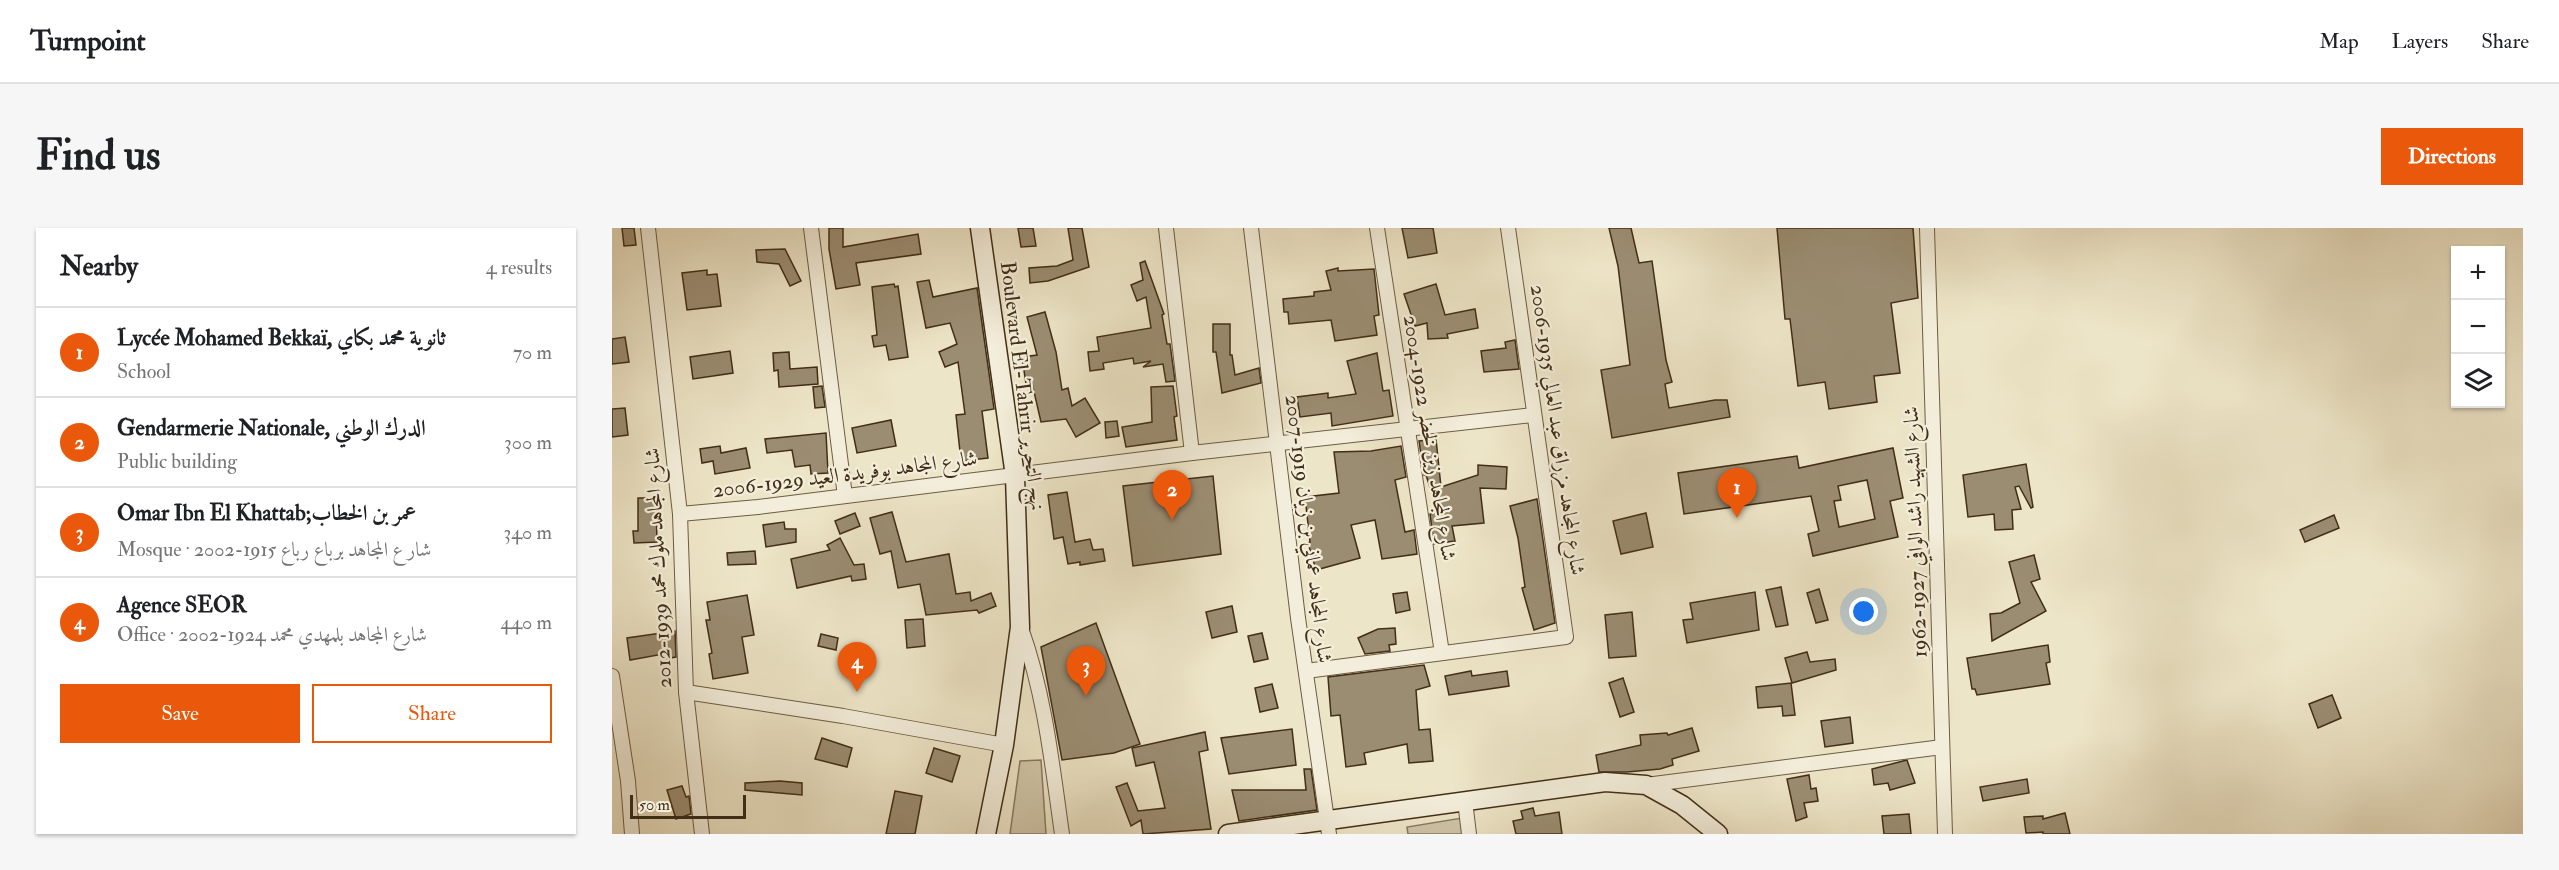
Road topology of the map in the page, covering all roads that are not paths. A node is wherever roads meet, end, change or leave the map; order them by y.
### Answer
1 (648, 228) edge
2 (811, 228) edge
3 (980, 228) edge
4 (1166, 228) edge
5 (1251, 228) edge
6 (1377, 228) edge
7 (1508, 228) edge
8 (1927, 228) edge
9 (1533, 415) junction
10 (1408, 429) junction
11 (1277, 444) junction
12 (1192, 453) junction
13 (1015, 476) junction
14 (845, 496) junction
15 (680, 514) junction
16 (1020, 627) junction
17 (1442, 653) junction
18 (1306, 671) junction
19 (612, 676) edge
20 (612, 681) edge
21 (686, 692) junction
22 (1004, 745) junction
23 (1942, 747) junction
24 (1646, 785) junction
25 (1465, 801) junction
26 (1328, 827) edge
27 (632, 834) edge
28 (702, 834) edge
29 (986, 834) edge
30 (1062, 834) edge
31 (1228, 834) edge
32 (1469, 834) edge
33 (1718, 834) edge
34 (1945, 834) edge

1 - 15 street, شارع المجاهد ملوك محمد 1939-2012
2 - 14 street
3 - 13 main road, Boulevard El-Tahrir نهج التحرير
4 - 12 street
5 - 11 street, شارع المجاهد عماني بن زيان 1919-2007
6 - 10 street, شارع المجاهد زين لخضر 1922-2004
7 - 9 street, شارع المجاهد مزراق عبد العالي 1935-2006
8 - 23 street, شارع الشهيد راشد الوافي 1927-1962
9 - 10 street, شارع المجاهد بوفريدة العيد 1929-2006
9 - 17 street, شارع المجاهد مزراق عبد العالي 1935-2006
10 - 11 street, شارع المجاهد بوفريدة العيد 1929-2006
10 - 17 street, شارع المجاهد زين لخضر 1922-2004
11 - 12 street, شارع المجاهد بوفريدة العيد 1929-2006
11 - 18 street, شارع المجاهد عماني بن زيان 1919-2007
12 - 13 street, شارع المجاهد بوفريدة العيد 1929-2006
13 - 14 street, شارع المجاهد بوفريدة العيد 1929-2006
13 - 16 main road, Boulevard El-Tahrir نهج التحرير
14 - 15 street, شارع المجاهد بوفريدة العيد 1929-2006
15 - 21 street, شارع المجاهد ملوك محمد 1939-2012
16 - 22 main road, Boulevard El-Tahrir نهج التحرير
16 - 30 street
17 - 18 street
18 - 26 street, شارع المجاهد عماني بن زيان 1919-2007
19 - 20 street
20 - 27 street
21 - 22 street
21 - 28 street, شارع المجاهد ملوك محمد 1939-2012
22 - 29 main road, Boulevard El-Tahrir نهج التحرير
23 - 24 street
23 - 34 street, شارع الشهيد راشد الوافي 1927-1962
24 - 25 main road
24 - 33 main road
25 - 26 main road
25 - 32 street
26 - 31 main road

